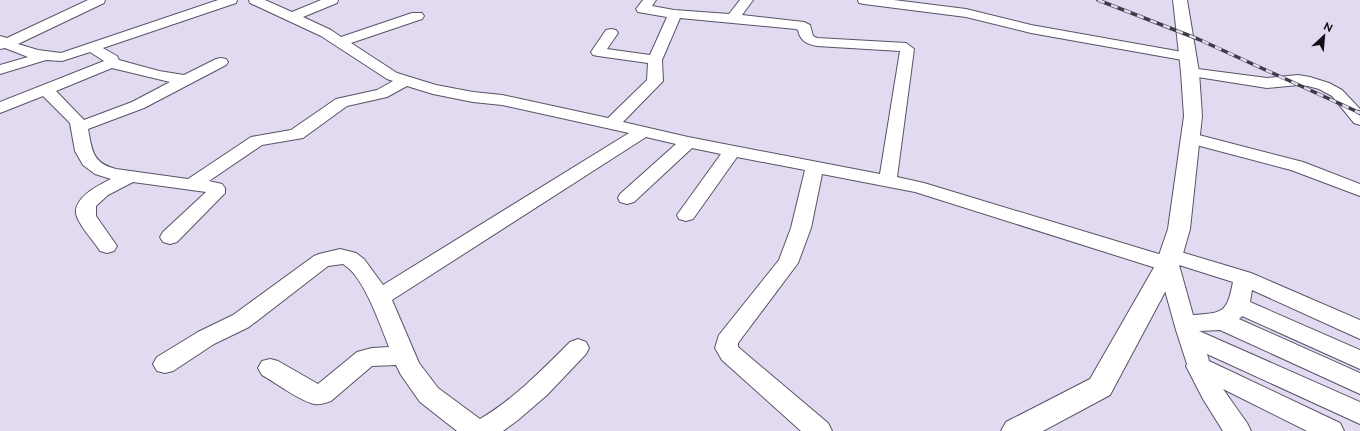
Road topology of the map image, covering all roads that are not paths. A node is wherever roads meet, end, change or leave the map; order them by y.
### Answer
1 (99, 0) edge
2 (195, 0) edge
3 (231, 0) edge
4 (256, 0) edge
5 (332, 0) edge
6 (650, 0) edge
7 (747, 0) edge
8 (864, 0) edge
9 (1180, 0) edge
10 (211, 7) junction
11 (674, 14) junction
12 (417, 16) dead end
13 (292, 17) junction
14 (733, 18) junction
15 (611, 33) dead end
16 (340, 42) junction
17 (2, 43) edge
18 (92, 47) junction
19 (45, 56) junction
20 (655, 60) junction
21 (221, 62) dead end
22 (111, 63) junction
23 (1189, 65) junction
24 (0, 70) edge
25 (186, 80) junction
26 (404, 81) junction
27 (46, 90) junction
28 (0, 108) edge
29 (1360, 120) edge
30 (612, 123) junction
31 (79, 127) junction
32 (642, 132) junction
33 (1191, 138) junction
34 (688, 142) junction
35 (732, 150) junction
36 (815, 167) junction
37 (131, 176) junction
38 (888, 180) junction
39 (196, 186) junction
40 (1360, 190) edge
41 (627, 198) dead end
42 (686, 215) dead end
43 (170, 237) dead end
44 (106, 246) dead end
45 (1170, 260) junction
46 (1244, 278) junction
47 (380, 297) junction
48 (1239, 306) junction
49 (1222, 321) junction
50 (1360, 330) edge
51 (1188, 331) junction
52 (578, 348) dead end
53 (404, 356) junction
54 (1360, 360) edge
55 (165, 364) dead end
56 (1198, 366) junction
57 (270, 368) dead end
58 (1360, 384) edge
59 (1360, 413) edge
60 (476, 431) edge
61 (482, 431) edge
62 (819, 431) edge
63 (1016, 431) edge
64 (1238, 431) edge
65 (1331, 431) edge

1 - 17 street
2 - 10 street
3 - 10 street
4 - 13 street
5 - 13 street
6 - 11 street
7 - 14 street
8 - 23 street
9 - 23 main road
10 - 18 street
11 - 14 street
11 - 20 street
12 - 16 street
13 - 16 street
14 - 38 street
15 - 20 street
16 - 26 street
17 - 19 street
18 - 19 street
18 - 22 street
19 - 24 street
20 - 30 street
21 - 25 street
22 - 25 street
22 - 27 street
23 - 29 street
23 - 33 main road
25 - 31 street
26 - 30 street
26 - 39 street
27 - 28 street
27 - 31 street
30 - 32 street
31 - 37 street
32 - 34 street
32 - 47 street
33 - 40 street
33 - 45 main road
34 - 35 street
34 - 41 street
35 - 36 street
35 - 42 street
36 - 38 street
36 - 62 street
37 - 39 street
37 - 44 street
38 - 45 street
39 - 43 street
45 - 46 street
45 - 51 street
45 - 63 main road
46 - 48 street
46 - 50 street
47 - 53 street
47 - 55 street
48 - 49 street
48 - 54 street
49 - 51 street
49 - 58 street
51 - 56 street
51 - 59 street
52 - 61 street
53 - 57 street
53 - 60 street
56 - 64 street
56 - 65 street

